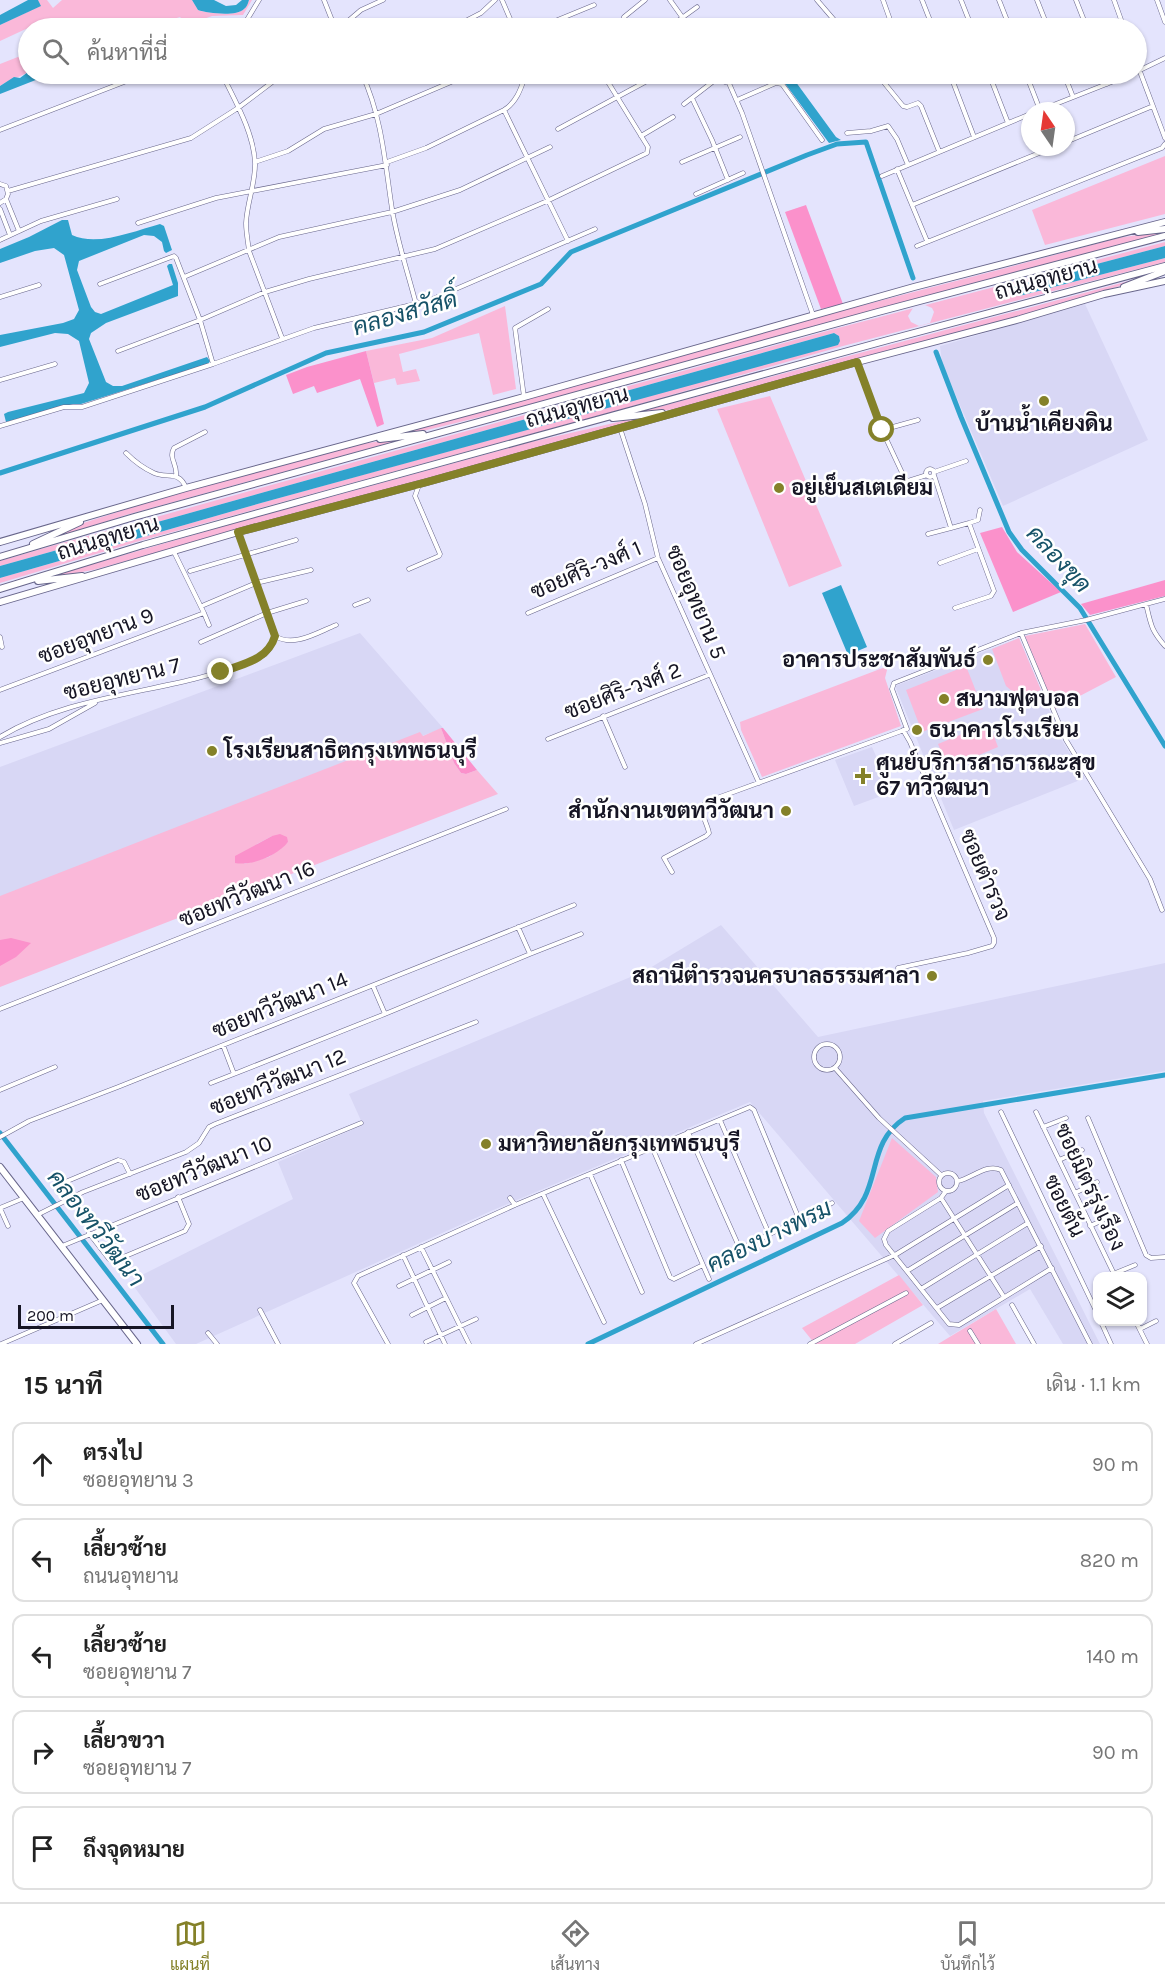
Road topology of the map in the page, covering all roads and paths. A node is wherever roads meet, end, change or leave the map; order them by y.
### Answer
1 (259, 0) edge
2 (324, 0) edge
3 (383, 0) edge
4 (495, 0) edge
5 (502, 0) edge
6 (645, 0) edge
7 (670, 0) edge
8 (817, 0) edge
9 (883, 0) edge
10 (922, 0) edge
11 (961, 0) edge
12 (999, 0) edge
13 (1037, 0) edge
14 (1076, 0) edge
15 (1114, 0) edge
16 (1156, 0) edge
17 (594, 5) dead end
18 (697, 7) dead end
19 (624, 17) dead end
20 (248, 18) edge
21 (331, 18) edge
22 (352, 18) edge
23 (471, 18) edge
24 (510, 18) edge
25 (562, 18) edge
26 (683, 18) joint
27 (832, 18) edge
28 (889, 18) edge
29 (929, 18) edge
30 (968, 18) edge
31 (1006, 18) edge
32 (1044, 18) edge
33 (1083, 18) edge
34 (1120, 18) edge
35 (1165, 22) edge
36 (1165, 58) edge
37 (1147, 67) edge
38 (119, 84) edge
39 (227, 84) edge
40 (270, 84) edge
41 (366, 84) edge
42 (446, 84) edge
43 (522, 84) edge
44 (610, 84) edge
45 (641, 84) edge
46 (708, 84) edge
47 (730, 84) edge
48 (885, 84) edge
49 (954, 84) edge
50 (993, 84) edge
51 (1030, 84) edge
52 (1068, 84) edge
53 (1107, 84) edge
54 (1144, 84) edge
55 (618, 97) junction
56 (1073, 97) junction
57 (692, 98) junction
58 (737, 100) junction
59 (1036, 102) edge
60 (1060, 102) edge
61 (684, 104) dead end
62 (1153, 106) junction
63 (238, 108) junction
64 (504, 110) junction
65 (376, 114) junction
66 (673, 117) dead end
67 (1021, 118) edge
68 (1008, 123) junction
69 (558, 129) dead end
70 (0, 130) edge
71 (847, 133) dead end
72 (641, 136) junction
73 (740, 137) dead end
74 (974, 137) junction
75 (1075, 138) edge
76 (1165, 138) edge
77 (822, 140) dead end
78 (1165, 144) edge
79 (550, 147) dead end
80 (715, 148) junction
81 (939, 151) junction
82 (1031, 156) edge
83 (527, 159) junction
84 (255, 162) junction
85 (682, 162) dead end
86 (387, 164) junction
87 (908, 165) junction
88 (897, 169) junction
89 (743, 173) dead end
90 (882, 176) dead end
91 (728, 180) junction
92 (0, 184) edge
93 (252, 190) junction
94 (8, 191) junction
95 (696, 194) dead end
96 (6, 199) junction
97 (117, 199) dead end
98 (548, 201) junction
99 (0, 202) edge
100 (912, 205) junction
101 (0, 209) edge
102 (392, 212) junction
103 (1165, 222) edge
104 (138, 223) dead end
105 (595, 229) dead end
106 (1165, 230) edge
107 (19, 231) junction
108 (10, 235) junction
109 (1117, 235) junction
110 (1165, 236) edge
111 (0, 240) edge
112 (568, 241) junction
113 (927, 241) junction
114 (917, 246) dead end
115 (249, 251) junction
116 (404, 257) junction
117 (1165, 266) edge
118 (1165, 271) edge
119 (184, 277) junction
120 (1165, 281) edge
121 (100, 284) dead end
122 (39, 285) dead end
123 (265, 292) junction
124 (1104, 294) junction
125 (0, 297) edge
126 (416, 304) junction
127 (548, 309) dead end
128 (813, 315) junction
129 (200, 320) junction
130 (282, 338) junction
131 (118, 351) dead end
132 (857, 362) junction
133 (55, 364) dead end
134 (213, 364) junction
135 (0, 380) edge
136 (524, 397) junction
137 (684, 410) junction
138 (603, 419) junction
139 (918, 420) dead end
140 (0, 426) edge
141 (620, 428) junction
142 (882, 430) junction
143 (205, 432) dead end
144 (441, 433) junction
145 (361, 440) junction
146 (126, 453) dead end
147 (966, 461) dead end
148 (934, 474) junction
149 (176, 476) junction
150 (419, 484) junction
151 (186, 488) junction
152 (980, 510) dead end
153 (90, 516) junction
154 (969, 523) junction
155 (951, 528) junction
156 (238, 532) junction
157 (928, 534) dead end
158 (296, 540) dead end
159 (0, 542) edge
160 (24, 549) junction
161 (978, 549) junction
162 (174, 551) junction
163 (247, 553) junction
164 (0, 557) edge
165 (658, 558) junction
166 (940, 563) dead end
167 (409, 569) dead end
168 (311, 570) dead end
169 (190, 571) dead end
170 (94, 576) junction
171 (256, 583) junction
172 (20, 584) junction
173 (0, 589) edge
174 (1165, 599) edge
175 (368, 600) dead end
176 (306, 601) dead end
177 (0, 602) edge
178 (1146, 604) junction
179 (204, 605) dead end
180 (355, 605) dead end
181 (955, 608) dead end
182 (204, 613) junction
183 (528, 613) dead end
184 (267, 614) junction
185 (336, 625) dead end
186 (209, 626) dead end
187 (1021, 633) junction
188 (275, 636) junction
189 (0, 637) edge
190 (1158, 638) junction
191 (1165, 638) edge
192 (201, 642) dead end
193 (1165, 646) edge
194 (2, 647) dead end
195 (710, 675) junction
196 (0, 690) edge
197 (100, 700) junction
198 (603, 716) junction
199 (903, 730) junction
200 (0, 737) edge
201 (548, 739) dead end
202 (0, 743) edge
203 (625, 767) dead end
204 (759, 783) junction
205 (506, 809) dead end
206 (672, 872) dead end
207 (574, 905) dead end
208 (1162, 910) dead end
209 (518, 927) junction
210 (581, 934) dead end
211 (530, 954) junction
212 (898, 968) dead end
213 (373, 986) junction
214 (0, 1009) edge
215 (384, 1014) junction
216 (476, 1022) dead end
217 (223, 1046) junction
218 (55, 1067) dead end
219 (835, 1068) junction
220 (234, 1074) junction
221 (211, 1083) dead end
222 (0, 1090) edge
223 (1001, 1112) dead end
224 (1036, 1112) dead end
225 (1066, 1118) dead end
226 (1088, 1118) dead end
227 (720, 1120) junction
228 (361, 1123) dead end
229 (1043, 1127) junction
230 (688, 1132) junction
231 (0, 1137) edge
232 (652, 1147) junction
233 (1082, 1150) dead end
234 (621, 1160) junction
235 (1059, 1160) junction
236 (0, 1167) edge
237 (130, 1174) junction
238 (590, 1174) junction
239 (942, 1175) junction
240 (958, 1181) junction
241 (1097, 1182) dead end
242 (58, 1185) dead end
243 (1009, 1185) junction
244 (946, 1191) junction
245 (1074, 1193) junction
246 (543, 1194) junction
247 (178, 1197) junction
248 (24, 1198) junction
249 (510, 1198) dead end
250 (941, 1198) junction
251 (832, 1203) dead end
252 (1018, 1203) junction
253 (514, 1205) junction
254 (0, 1208) edge
255 (37, 1215) junction
256 (1114, 1215) dead end
257 (799, 1219) junction
258 (954, 1219) junction
259 (1028, 1223) junction
260 (8, 1226) dead end
261 (1090, 1226) junction
262 (88, 1234) junction
263 (769, 1234) junction
264 (965, 1236) junction
265 (61, 1246) junction
266 (1041, 1246) junction
267 (421, 1247) junction
268 (977, 1254) junction
269 (403, 1255) junction
270 (895, 1255) junction
271 (1165, 1257) edge
272 (448, 1262) dead end
273 (1135, 1265) dead end
274 (703, 1266) junction
275 (1052, 1268) junction
276 (432, 1270) junction
277 (907, 1271) junction
278 (1113, 1272) edge
279 (1120, 1272) edge
280 (991, 1276) junction
281 (414, 1279) junction
282 (709, 1279) dead end
283 (399, 1286) dead end
284 (921, 1288) junction
285 (642, 1292) dead end
286 (906, 1293) dead end
287 (1004, 1297) junction
288 (446, 1298) junction
289 (103, 1300) junction
290 (1012, 1305) dead end
291 (1093, 1305) edge
292 (427, 1307) junction
293 (937, 1308) junction
294 (260, 1310) dead end
295 (412, 1315) dead end
296 (476, 1319) dead end
297 (1156, 1321) dead end
298 (604, 1322) dead end
299 (931, 1323) dead end
300 (460, 1326) junction
301 (1103, 1326) edge
302 (1138, 1326) edge
303 (1140, 1329) junction
304 (970, 1331) dead end
305 (208, 1333) dead end
306 (441, 1335) junction
307 (426, 1342) dead end
308 (1, 1344) edge
309 (137, 1344) edge
310 (217, 1344) edge
311 (278, 1344) edge
312 (388, 1344) edge
313 (445, 1344) edge
314 (469, 1344) edge
315 (696, 1344) edge
316 (810, 1344) edge
317 (895, 1344) edge
318 (978, 1344) edge
319 (1034, 1344) edge
320 (1090, 1344) edge
321 (1111, 1344) edge
322 (1147, 1344) edge

1 - 20 street
2 - 21 street
3 - 22 street
4 - 23 street
5 - 24 street
6 - 19 street
7 - 26 street
8 - 27 street
9 - 28 street
10 - 29 street
11 - 30 street
12 - 31 street
13 - 32 street
14 - 33 street
15 - 34 street
16 - 35 street
17 - 25 street
18 - 26 street
36 - 37 street
38 - 70 street
39 - 63 street
40 - 63 street
41 - 65 street
42 - 65 street
43 - 64 street
44 - 55 street
45 - 55 street
46 - 57 street
47 - 58 street
48 - 81 street
49 - 74 street
50 - 68 street
51 - 59 street
52 - 56 street
53 - 56 street
54 - 62 street
55 - 69 street
55 - 72 street
56 - 60 street
57 - 61 street
57 - 80 street
58 - 77 street
58 - 128 street
62 - 75 street
62 - 76 street
63 - 84 street
63 - 94 street
64 - 83 street
64 - 86 street
65 - 84 street
65 - 86 street
66 - 72 street
67 - 68 street
68 - 74 street
71 - 87 street
72 - 98 street
73 - 80 street
74 - 81 street
78 - 113 street
79 - 83 street
80 - 85 street
80 - 91 street
81 - 87 street
82 - 100 street
83 - 98 street
83 - 102 street
84 - 93 street
86 - 93 street
86 - 102 street
87 - 88 street
88 - 90 street
88 - 100 street
89 - 91 street
91 - 95 street
92 - 94 street
93 - 104 street
93 - 115 street
94 - 96 street
96 - 99 street
96 - 107 street
97 - 107 street
98 - 112 street
98 - 116 street
100 - 113 street
101 - 108 street
102 - 115 street
102 - 116 street
103 - 109 main road, ถนนอุทยาน
105 - 112 street
106 - 109 main road
107 - 108 street
108 - 111 street
109 - 128 main road, ถนนอุทยาน
110 - 144 main road, ถนนอุทยาน
112 - 126 street
113 - 114 street
115 - 119 street
115 - 123 street
116 - 123 street
116 - 126 street
117 - 138 main road, ถนนอุทยาน
118 - 124 main road
119 - 121 street
119 - 129 street
120 - 124 main road, ถนนอุทยาน
122 - 125 street
123 - 129 street
123 - 130 street
124 - 132 main road, ถนนอุทยาน
126 - 130 street
127 - 136 street
128 - 136 main road, ถนนอุทยาน
129 - 131 street
129 - 134 street
130 - 134 street
132 - 137 main road, ถนนอุทยาน
132 - 142 street
133 - 135 street
134 - 140 street
136 - 145 main road, ถนนอุทยาน
137 - 138 main road
137 - 141 main road, ถนนอุทยาน
138 - 172 main road, ถนนอุทยาน
139 - 142 street
141 - 150 main road, ถนนอุทยาน
141 - 165 street, ซอยอุทยาน 5
142 - 148 street
143 - 149 street
144 - 145 main road
144 - 160 main road, ถนนอุทยาน
145 - 151 main road, ถนนอุทยาน
146 - 149 street
147 - 148 street
148 - 155 street
149 - 151 street
150 - 156 main road, ถนนอุทยาน
150 - 167 street
151 - 153 main road, ถนนอุทยาน
152 - 154 street
153 - 159 main road, ถนนอุทยาน
153 - 160 main road
154 - 155 street
154 - 161 street
155 - 157 street
156 - 162 main road, ถนนอุทยาน
156 - 163 street
158 - 163 street
160 - 164 main road, ถนนอุทยาน
161 - 166 street
161 - 181 street
162 - 170 main road, ถนนอุทยาน
162 - 182 street
163 - 169 street
163 - 171 street
165 - 183 street, ซอยศิริ-วงศ์ 1
165 - 195 street, ซอยอุทยาน 5
168 - 171 street
170 - 172 main road
170 - 177 main road, ถนนอุทยาน
171 - 179 street
171 - 184 street
172 - 173 main road, ถนนอุทยาน
174 - 178 street
175 - 180 street
176 - 184 street
178 - 187 street
178 - 190 street
182 - 186 street
182 - 196 street, ซอยอุทยาน 9
184 - 188 street
184 - 192 street
185 - 188 street
187 - 199 street
187 - 208 street
188 - 197 street, ซอยอุทยาน 7
189 - 194 street
190 - 191 street
190 - 193 street
195 - 198 street, ซอยศิริ-วงศ์ 2
195 - 204 street, ซอยอุทยาน 5
197 - 200 street, ซอยอุทยาน 7
197 - 202 street
198 - 201 street, ซอยศิริ-วงศ์ 2
198 - 203 street
199 - 204 street
199 - 212 street, ซอยตำรวจ
204 - 206 street
205 - 214 street, ซอยทวีวัฒนา 16
207 - 209 street, ซอยทวีวัฒนา 14
209 - 211 street
209 - 213 street, ซอยทวีวัฒนา 14
210 - 211 street
211 - 215 street
213 - 215 street
213 - 217 street, ซอยทวีวัฒนา 14
215 - 220 street
216 - 237 street, ซอยทวีวัฒนา 12
217 - 220 street
217 - 231 street, ซอยทวีวัฒนา 14
218 - 222 street
219 - 219 street
219 - 239 street
220 - 221 street
223 - 291 street, ซอยตัน
224 - 229 street, ซอยมิตรรุ่งเรือง
225 - 229 street
226 - 271 street
227 - 230 street
227 - 257 street
227 - 263 street
228 - 247 street, ซอยทวีวัฒนา 10
229 - 235 street, ซอยมิตรรุ่งเรือง
230 - 232 street
230 - 263 street
232 - 234 street
232 - 274 street
233 - 235 street
234 - 238 street
234 - 274 street
235 - 245 street, ซอยมิตรรุ่งเรือง
236 - 248 main road
237 - 242 street
237 - 255 street, ซอยทวีวัฒนา 12
238 - 246 street
238 - 285 street
239 - 240 street
239 - 244 street
240 - 243 street
240 - 244 street
241 - 245 street
243 - 252 street
243 - 258 street
244 - 250 street
245 - 261 street, ซอยมิตรรุ่งเรือง
246 - 253 street
246 - 298 street
247 - 262 street, ซอยทวีวัฒนา 10
247 - 262 street
248 - 254 street
248 - 255 main road
249 - 253 street
250 - 258 street
250 - 270 street
251 - 257 street
252 - 259 street
252 - 264 street
253 - 267 street
254 - 260 street
255 - 265 main road
256 - 261 street
257 - 263 street
258 - 264 street
258 - 270 street
259 - 266 street
259 - 268 street
261 - 278 street, ซอยมิตรรุ่งเรือง
262 - 265 street, ซอยทวีวัฒนา 10
264 - 268 street
264 - 277 street
265 - 289 main road
266 - 275 street
266 - 280 street
267 - 269 street
267 - 276 street
268 - 280 street
268 - 284 street
269 - 281 street
269 - 312 street
270 - 277 street
270 - 315 street
272 - 276 street
273 - 279 street
274 - 282 street
275 - 287 street
275 - 320 street
276 - 281 street
276 - 288 street
277 - 284 street
280 - 287 street
280 - 293 street
281 - 283 street
281 - 292 street
284 - 293 street
286 - 316 street
287 - 293 street
288 - 292 street
288 - 300 street
289 - 308 street
289 - 309 main road
290 - 319 street
292 - 295 street
292 - 306 street
294 - 311 street
296 - 300 street
297 - 303 street
299 - 317 street
300 - 306 street
300 - 314 street
301 - 321 street
302 - 303 street
303 - 322 street
304 - 318 street
305 - 310 street
306 - 307 street
306 - 313 street

